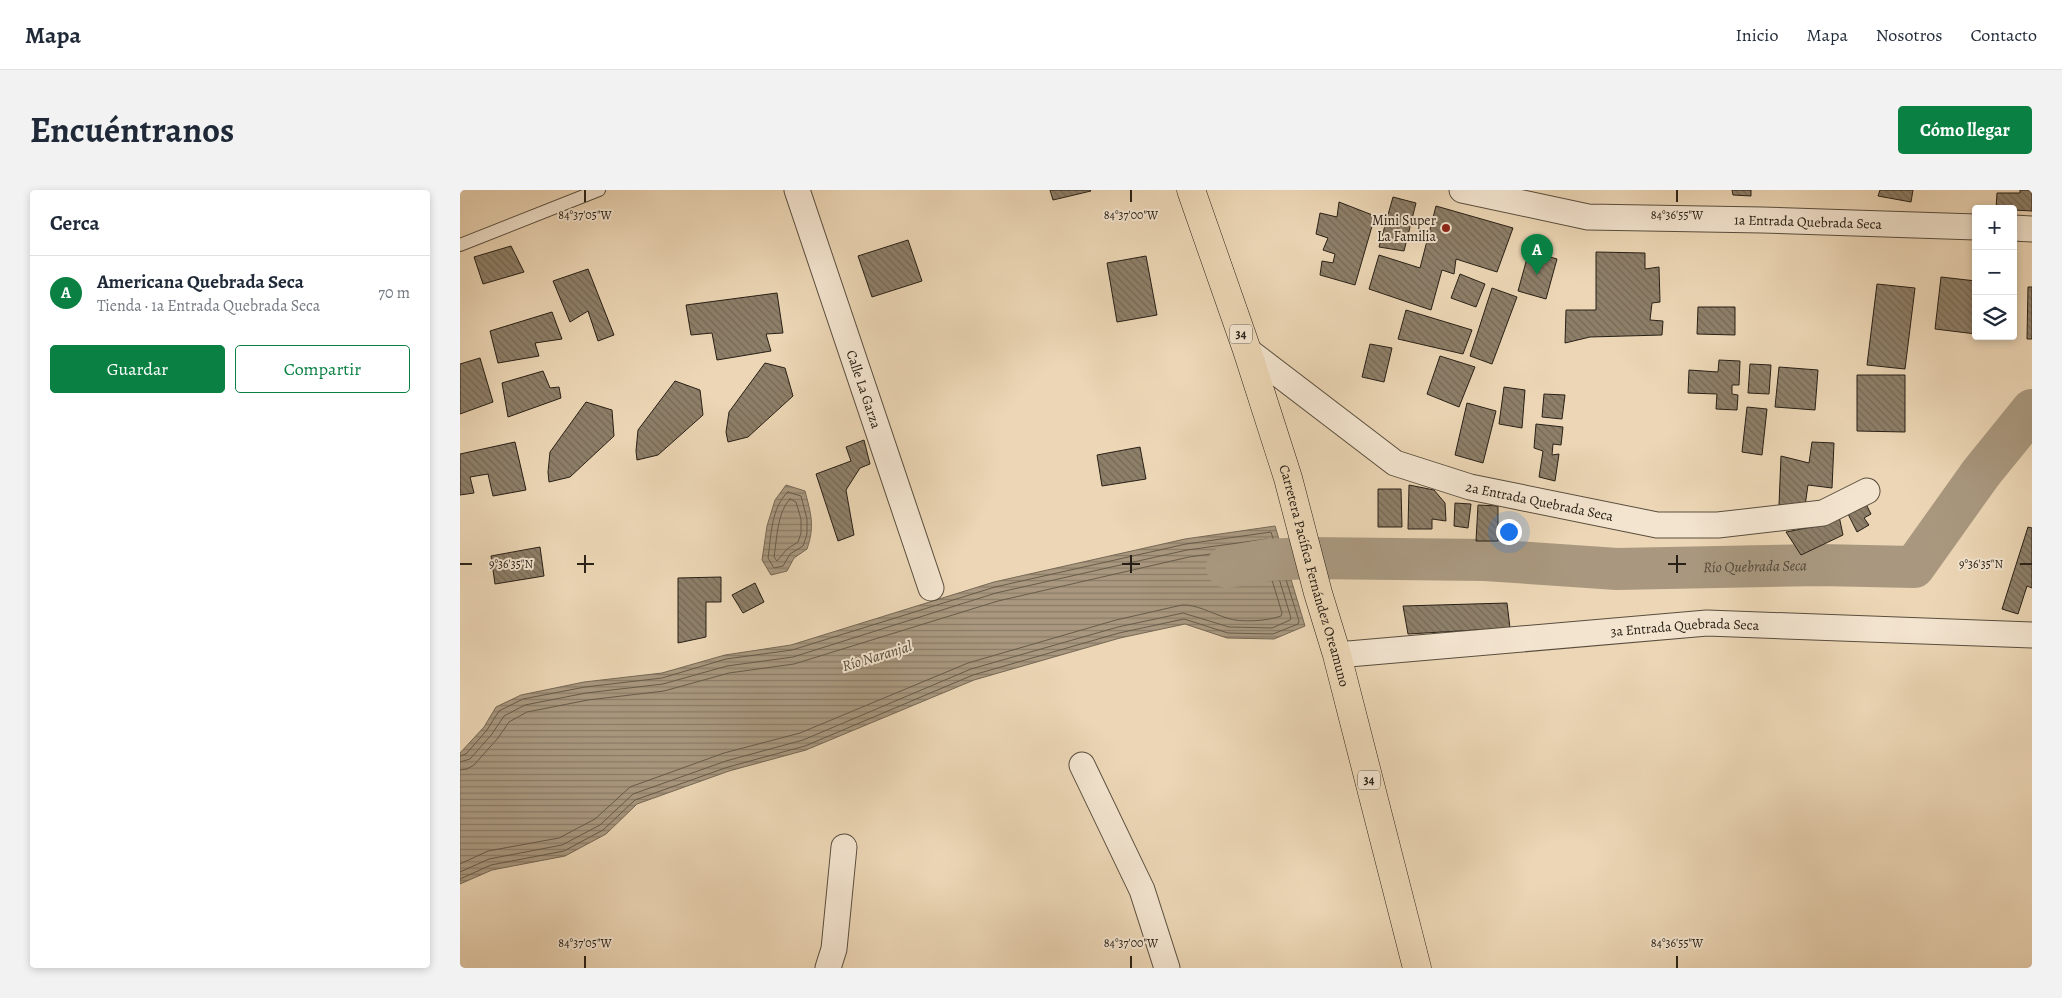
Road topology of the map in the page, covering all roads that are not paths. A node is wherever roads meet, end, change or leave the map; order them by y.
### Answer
1 (599, 190) edge
2 (797, 190) edge
3 (1191, 190) edge
4 (1462, 190) edge
5 (1972, 227) edge
6 (2017, 228) edge
7 (2032, 229) edge
8 (460, 245) edge
9 (1246, 350) junction
10 (1867, 491) dead end
11 (931, 588) dead end
12 (2032, 635) edge
13 (1337, 655) junction
14 (1082, 765) dead end
15 (844, 847) dead end
16 (828, 968) edge
17 (1167, 968) edge
18 (1417, 968) edge

1 - 8 lane
2 - 11 street, Calle La Garza
3 - 9 highway, Carretera Pacífica Fernández Oreamuno / 34
4 - 5 street, 1a Entrada Quebrada Seca
6 - 7 street
9 - 10 street, 2a Entrada Quebrada Seca
9 - 13 highway, Carretera Pacífica Fernández Oreamuno / 34
12 - 13 street, 3a Entrada Quebrada Seca
13 - 18 highway, Carretera Pacífica Fernández Oreamuno / 34
14 - 17 street
15 - 16 street

